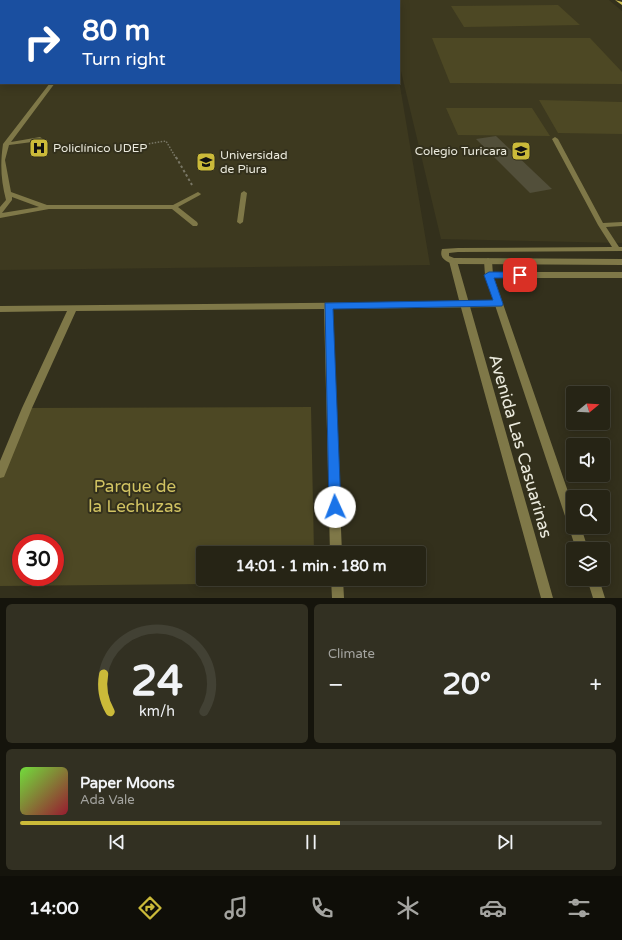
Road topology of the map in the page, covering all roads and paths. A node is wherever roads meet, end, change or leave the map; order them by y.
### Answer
1 (617, 0) edge
2 (622, 4) edge
3 (52, 84) edge
4 (40, 138) dead end
5 (555, 140) dead end
6 (6, 144) junction
7 (134, 146) dead end
8 (1, 160) edge
9 (0, 186) edge
10 (8, 192) junction
11 (244, 193) dead end
12 (198, 194) joint
13 (49, 207) junction
14 (174, 207) junction
15 (0, 212) edge
16 (0, 216) edge
17 (240, 222) dead end
18 (195, 224) dead end
19 (601, 224) junction
20 (622, 224) edge
21 (619, 249) edge
22 (453, 261) junction
23 (488, 261) junction
24 (622, 262) edge
25 (489, 275) junction
26 (621, 277) edge
27 (464, 304) junction
28 (498, 304) junction
29 (328, 306) junction
30 (73, 308) junction
31 (0, 309) edge
32 (0, 473) edge
33 (566, 502) edge
34 (336, 546) edge
35 (337, 586) edge
36 (595, 586) edge
37 (338, 598) edge
38 (547, 598) edge
39 (599, 598) edge

1 - 2 main road
3 - 6 street
4 - 6 street
5 - 19 street
6 - 8 street
7 - 12 path
8 - 10 street
9 - 10 street
10 - 13 street
10 - 15 street
11 - 17 street
12 - 14 street
13 - 14 street
13 - 16 street
14 - 18 street
19 - 20 street
19 - 21 street
21 - 22 street, Avenida Las Casuarinas
22 - 23 street
22 - 27 street, Avenida Las Casuarinas
23 - 24 street
23 - 25 street, Avenida Las Casuarinas
25 - 26 street
25 - 28 street, Avenida Las Casuarinas
27 - 28 street
27 - 29 street
27 - 38 street, Avenida Las Casuarinas
28 - 33 street, Avenida Las Casuarinas
29 - 30 street
29 - 34 street
30 - 31 street
30 - 32 street
35 - 37 street
36 - 39 street

